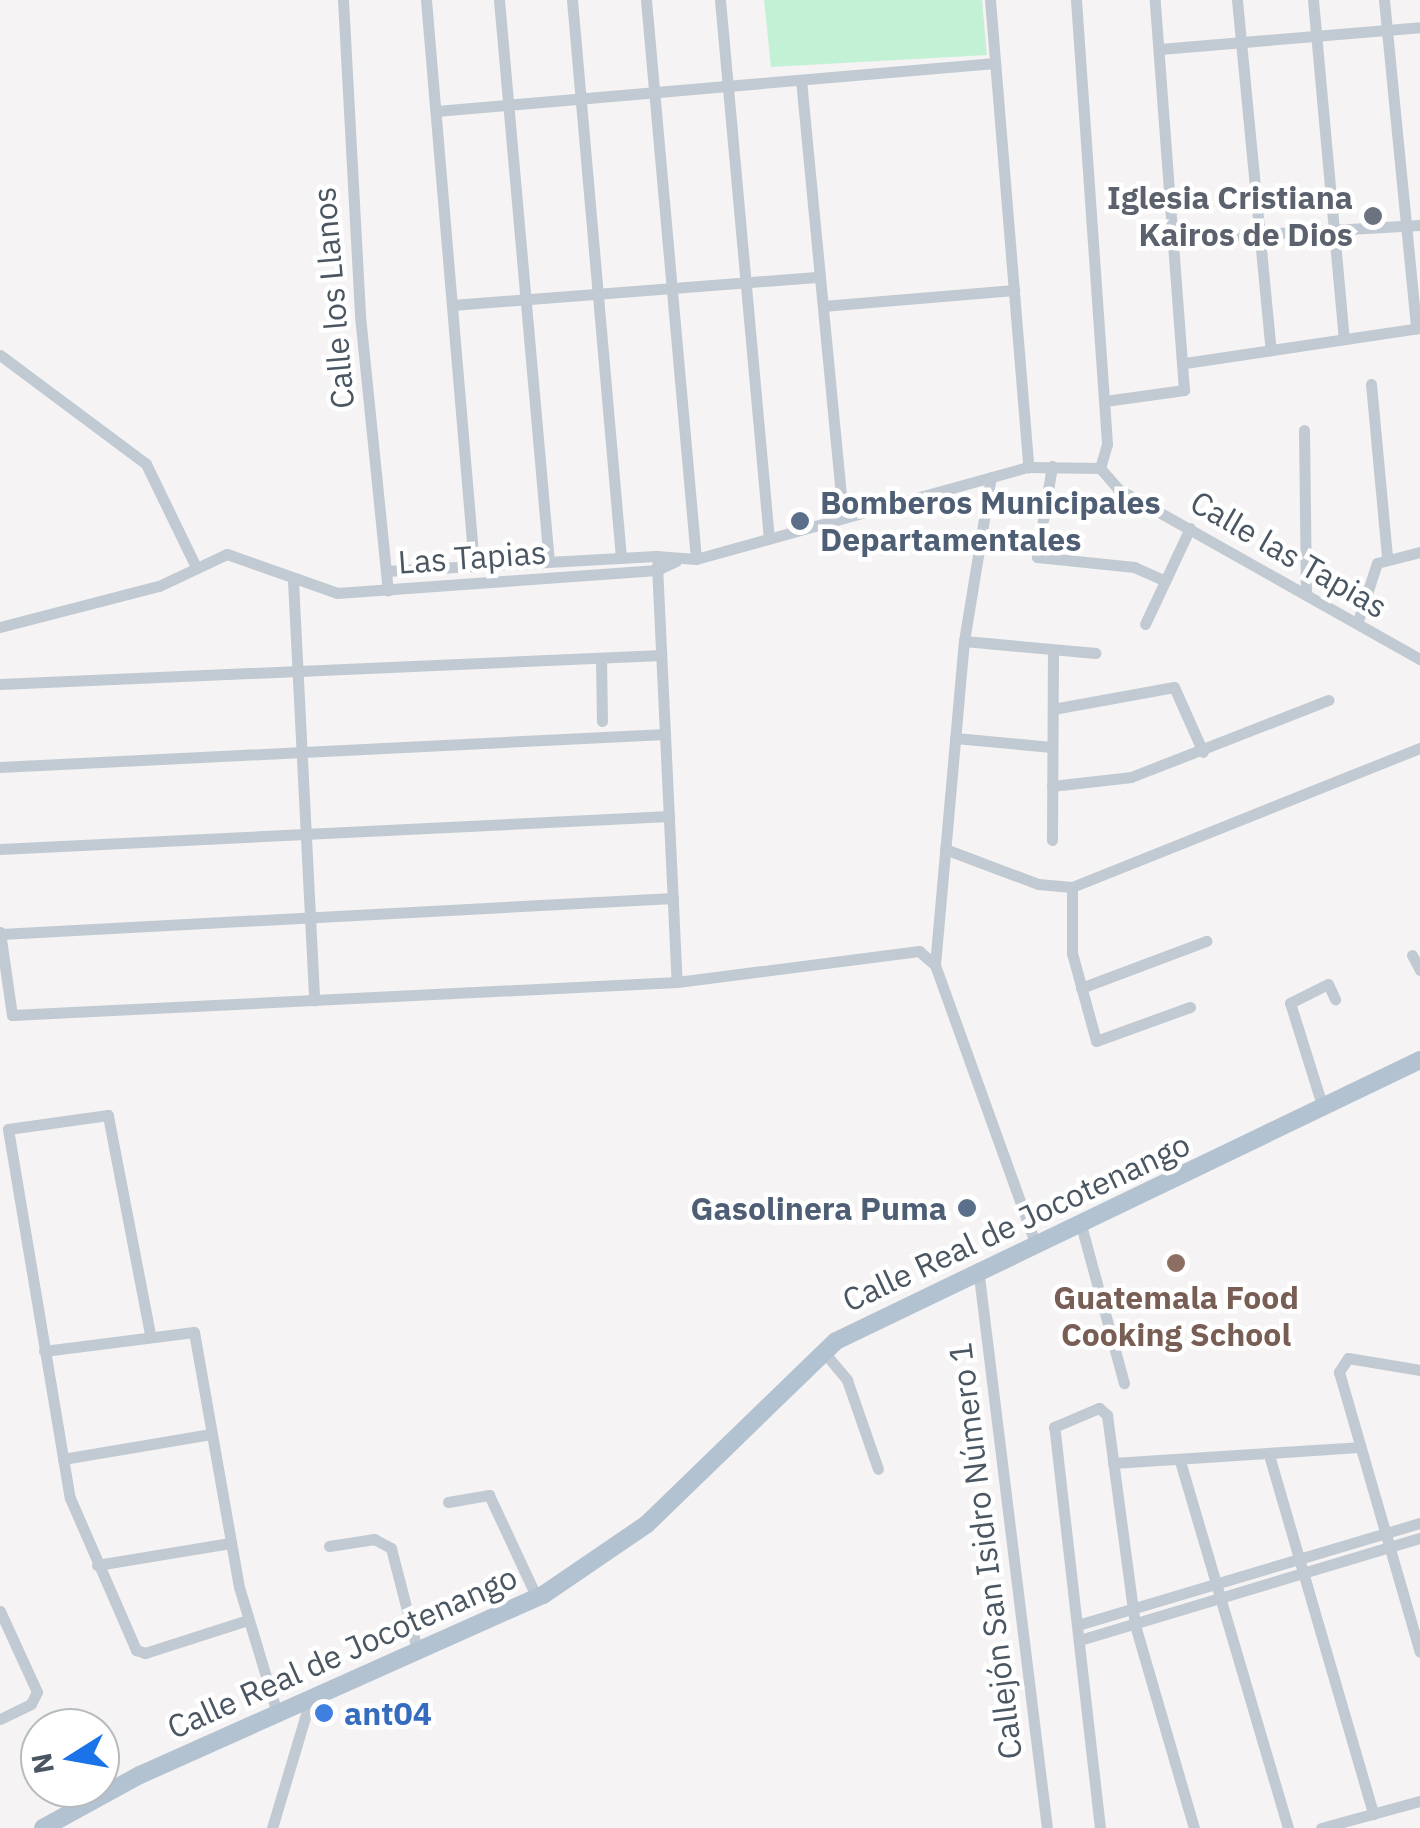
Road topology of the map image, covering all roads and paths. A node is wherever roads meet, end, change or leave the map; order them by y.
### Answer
1 (343, 0) edge
2 (426, 0) edge
3 (499, 0) edge
4 (572, 0) edge
5 (646, 0) edge
6 (720, 0) edge
7 (990, 0) edge
8 (1076, 0) edge
9 (1155, 0) edge
10 (1237, 0) edge
11 (1314, 0) edge
12 (1384, 0) edge
13 (1420, 27) edge
14 (1387, 30) junction
15 (1316, 35) junction
16 (1242, 42) junction
17 (1160, 49) junction
18 (995, 63) junction
19 (801, 80) junction
20 (726, 85) junction
21 (656, 93) junction
22 (580, 99) junction
23 (508, 105) junction
24 (436, 111) junction
25 (1413, 226) edge
26 (1334, 230) junction
27 (1260, 234) junction
28 (1175, 240) junction
29 (820, 277) junction
30 (742, 281) junction
31 (672, 288) junction
32 (1014, 290) junction
33 (598, 294) junction
34 (526, 300) junction
35 (452, 305) junction
36 (822, 306) junction
37 (1418, 328) edge
38 (1344, 339) junction
39 (1270, 350) junction
40 (0, 355) edge
41 (1185, 362) junction
42 (1371, 384) dead end
43 (1105, 401) junction
44 (1304, 430) dead end
45 (1052, 466) junction
46 (1028, 468) junction
47 (1100, 468) junction
48 (992, 477) junction
49 (842, 516) junction
50 (1190, 528) junction
51 (769, 539) junction
52 (1420, 552) edge
53 (656, 556) junction
54 (621, 558) junction
55 (1386, 558) junction
56 (696, 559) junction
57 (676, 560) junction
58 (549, 562) junction
59 (474, 566) junction
60 (196, 567) junction
61 (657, 570) junction
62 (386, 571) junction
63 (293, 581) junction
64 (1165, 581) junction
65 (1306, 590) junction
66 (388, 591) junction
67 (1358, 621) junction
68 (1144, 624) dead end
69 (0, 626) edge
70 (964, 642) junction
71 (1095, 652) dead end
72 (1054, 653) junction
73 (661, 655) junction
74 (601, 658) junction
75 (1420, 659) edge
76 (298, 672) junction
77 (0, 684) edge
78 (1328, 700) dead end
79 (1053, 709) junction
80 (602, 721) dead end
81 (665, 734) junction
82 (955, 738) junction
83 (1052, 747) junction
84 (1420, 748) edge
85 (1203, 752) junction
86 (300, 754) junction
87 (0, 767) edge
88 (1052, 786) junction
89 (669, 816) junction
90 (304, 835) junction
91 (1052, 840) dead end
92 (0, 849) edge
93 (945, 849) junction
94 (1072, 886) junction
95 (673, 898) junction
96 (309, 918) junction
97 (1, 933) edge
98 (1206, 942) dead end
99 (1412, 955) dead end
100 (936, 964) junction
101 (1420, 970) edge
102 (678, 982) junction
103 (1081, 988) junction
104 (1336, 998) dead end
105 (314, 1000) junction
106 (1190, 1007) dead end
107 (1420, 1061) edge
108 (1323, 1108) junction
109 (1081, 1225) junction
110 (1036, 1245) junction
111 (978, 1268) junction
112 (150, 1334) junction
113 (44, 1351) junction
114 (824, 1351) junction
115 (1420, 1370) edge
116 (1124, 1383) dead end
117 (212, 1434) junction
118 (1358, 1447) junction
119 (1270, 1455) junction
120 (63, 1459) junction
121 (1180, 1461) junction
122 (1113, 1463) junction
123 (878, 1469) dead end
124 (448, 1502) dead end
125 (1420, 1523) edge
126 (1420, 1538) edge
127 (230, 1543) junction
128 (1389, 1544) junction
129 (329, 1546) dead end
130 (97, 1565) junction
131 (1304, 1568) junction
132 (1216, 1594) junction
133 (537, 1598) junction
134 (0, 1610) edge
135 (1134, 1618) junction
136 (248, 1620) junction
137 (1081, 1624) junction
138 (1083, 1639) junction
139 (1420, 1652) edge
140 (418, 1653) junction
141 (308, 1704) junction
142 (278, 1716) junction
143 (0, 1719) edge
144 (1420, 1801) edge
145 (1373, 1814) junction
146 (43, 1828) edge
147 (272, 1828) edge
148 (1047, 1828) edge
149 (1100, 1828) edge
150 (1194, 1828) edge
151 (1288, 1828) edge
152 (1320, 1828) edge

1 - 62 street, Calle los Llanos
2 - 24 street
3 - 23 street
4 - 22 street
5 - 21 street
6 - 20 street
7 - 18 street
8 - 43 street
9 - 17 street
10 - 16 street
11 - 15 street
12 - 14 street
13 - 14 street
14 - 15 street
14 - 25 street
15 - 16 street
15 - 26 street
16 - 17 street
16 - 27 street
17 - 28 street
18 - 19 street
18 - 32 street
19 - 20 street
19 - 29 street
20 - 21 street
20 - 30 street
21 - 22 street
21 - 31 street
22 - 23 street
22 - 33 street
23 - 24 street
23 - 34 street
24 - 35 street
25 - 26 street
25 - 37 street
26 - 27 street
26 - 38 street
27 - 28 street
27 - 39 street
28 - 41 street
29 - 30 street
29 - 36 street
30 - 31 street
30 - 51 street
31 - 33 street
31 - 56 street
32 - 36 street
32 - 46 street
33 - 34 street
33 - 54 street
34 - 35 street
34 - 58 street
35 - 59 street
36 - 49 street
37 - 38 street
38 - 39 street
39 - 41 street
40 - 60 street
41 - 43 street
42 - 55 street
43 - 47 street
44 - 65 street
45 - 46 street
45 - 47 street
45 - 64 street
46 - 48 street
47 - 50 street, Calle las Tapias
48 - 49 street
48 - 70 street
49 - 51 street
50 - 64 street
50 - 65 street, Calle las Tapias
51 - 56 street
52 - 55 street
53 - 54 street, Las Tapias
53 - 57 street, Las Tapias
53 - 61 street
54 - 58 street, Las Tapias
55 - 67 street
56 - 57 street
57 - 61 street, Las Tapias
58 - 59 street, Las Tapias
59 - 62 street, Las Tapias
60 - 63 street, Las Tapias
60 - 69 street, Las Tapias
61 - 66 street, Las Tapias
61 - 73 street
62 - 66 street, Calle los Llanos
63 - 66 street, Las Tapias
63 - 76 street
64 - 68 street
65 - 67 street, Calle las Tapias
67 - 75 street, Calle las Tapias
70 - 72 street
70 - 82 street
71 - 72 street
72 - 79 street
73 - 74 street
73 - 81 street
74 - 76 street
74 - 80 street
76 - 77 street
76 - 86 street
78 - 85 street
79 - 83 street
79 - 85 street
81 - 86 street
81 - 89 street
82 - 83 street
82 - 93 street
83 - 88 street
84 - 94 street
85 - 88 street
86 - 87 street
86 - 90 street
88 - 91 street
89 - 90 street
89 - 95 street
90 - 92 street
90 - 96 street
93 - 94 street
93 - 100 street
94 - 103 street
95 - 96 street
95 - 102 street
96 - 97 street
96 - 105 street
97 - 105 street
98 - 103 street
99 - 101 street
100 - 102 street
100 - 110 street
102 - 105 street
103 - 106 street
104 - 108 street
107 - 108 main road, Calle Real de Jocotenango
108 - 109 main road, Calle Real de Jocotenango
109 - 110 main road, Calle Real de Jocotenango
109 - 116 street
110 - 111 main road, Calle Real de Jocotenango
111 - 114 main road, Calle Real de Jocotenango
111 - 148 street, Callejón San Isidro Número 1
112 - 113 street
112 - 113 street
112 - 117 street
113 - 120 street
114 - 123 street
114 - 133 main road, Calle Real de Jocotenango
115 - 118 street
117 - 120 street
117 - 127 street
118 - 119 street
118 - 128 street
119 - 121 street
119 - 131 street
120 - 130 street
121 - 122 street
121 - 132 street
122 - 135 street
122 - 137 street
124 - 133 street
125 - 128 street
126 - 128 street
127 - 130 street
127 - 136 street
128 - 131 street
128 - 139 street
129 - 140 street
130 - 136 street
131 - 132 street
131 - 145 street
132 - 135 street
132 - 151 street
133 - 140 main road, Calle Real de Jocotenango
134 - 143 street
135 - 137 street
135 - 138 street
135 - 150 street
136 - 142 street
137 - 138 street
138 - 149 street
140 - 141 main road, Calle Real de Jocotenango
141 - 142 main road, Calle Real de Jocotenango
141 - 147 street
142 - 146 main road, Calle Real de Jocotenango
144 - 145 street
145 - 152 street

